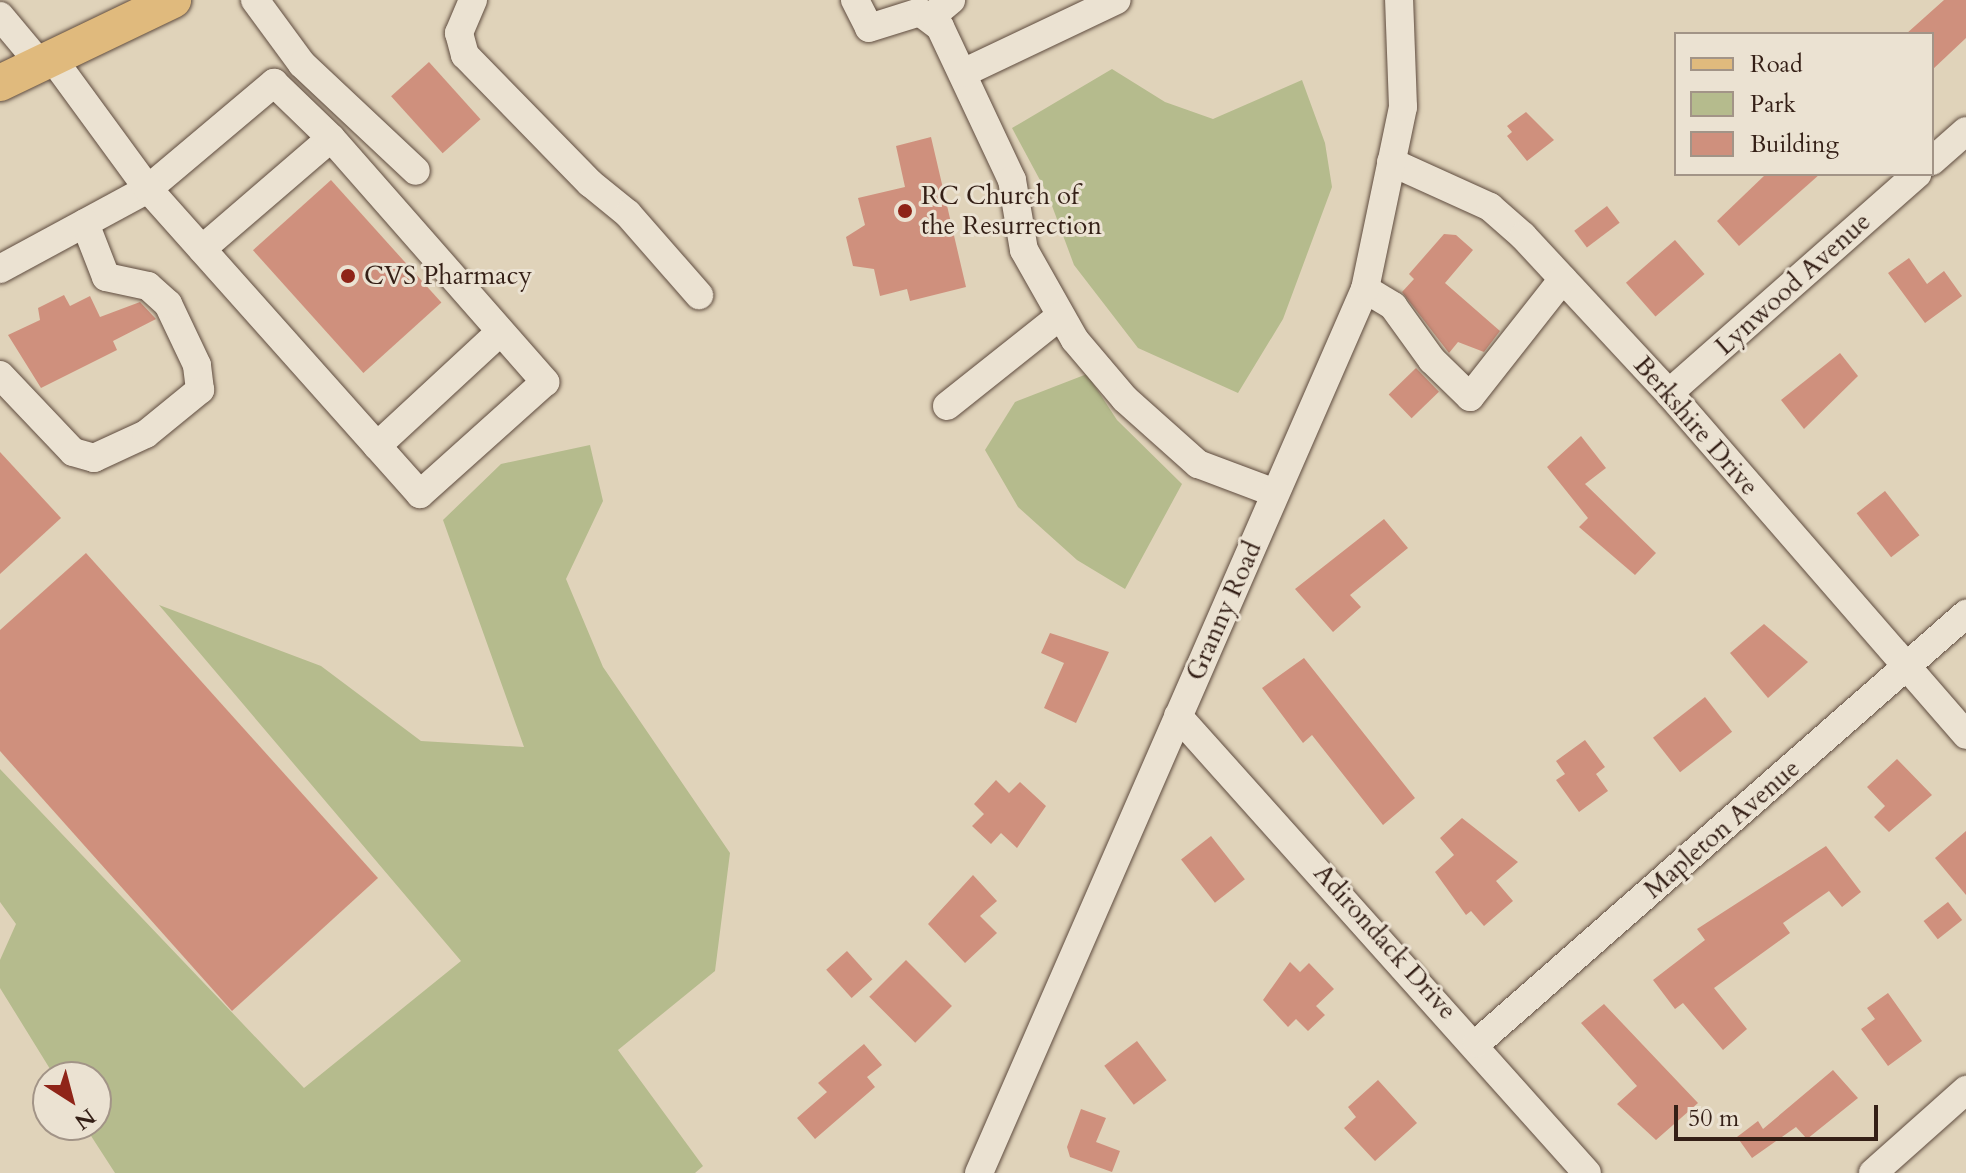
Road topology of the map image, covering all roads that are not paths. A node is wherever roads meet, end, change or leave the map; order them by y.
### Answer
1 (173, 0) edge
2 (255, 0) edge
3 (473, 0) edge
4 (855, 0) edge
5 (1117, 0) edge
6 (1399, 0) edge
7 (942, 8) edge
8 (0, 16) edge
9 (47, 62) junction
10 (963, 73) junction
11 (0, 83) edge
12 (1966, 131) edge
13 (331, 138) junction
14 (1934, 159) edge
15 (1391, 162) junction
16 (416, 171) dead end
17 (1915, 176) edge
18 (148, 189) junction
19 (85, 223) junction
20 (202, 249) junction
21 (0, 269) edge
22 (1563, 279) junction
23 (1365, 289) junction
24 (699, 295) dead end
25 (1060, 316) junction
26 (496, 327) junction
27 (0, 375) edge
28 (1669, 393) junction
29 (947, 406) dead end
30 (377, 446) junction
31 (1275, 493) junction
32 (1966, 614) edge
33 (1905, 669) junction
34 (1178, 716) junction
35 (1966, 735) edge
36 (1477, 1043) junction
37 (1966, 1090) edge
38 (987, 1168) edge
39 (1587, 1173) edge
40 (1873, 1173) edge

1 - 9 main road
2 - 16 street
3 - 24 street
4 - 7 street
5 - 10 street
6 - 15 street, Granny Road
7 - 10 street
8 - 9 street
9 - 11 main road
9 - 18 street
10 - 25 street
12 - 14 street
13 - 18 street
13 - 20 street
13 - 26 street
15 - 22 street, Berkshire Drive
15 - 23 street, Granny Road
17 - 28 street, Lynwood Avenue
18 - 19 street
18 - 20 street
19 - 21 street
19 - 27 street
20 - 30 street
22 - 23 street
22 - 28 street, Berkshire Drive
23 - 31 street, Granny Road
25 - 29 street
25 - 31 street
26 - 30 street
26 - 30 street
28 - 33 street, Berkshire Drive
31 - 34 street, Granny Road
32 - 33 street, Mapleton Avenue
33 - 35 street, Berkshire Drive
33 - 36 street, Mapleton Avenue
34 - 36 street, Adirondack Drive
34 - 38 street, Granny Road
36 - 39 street, Adirondack Drive
37 - 40 street

